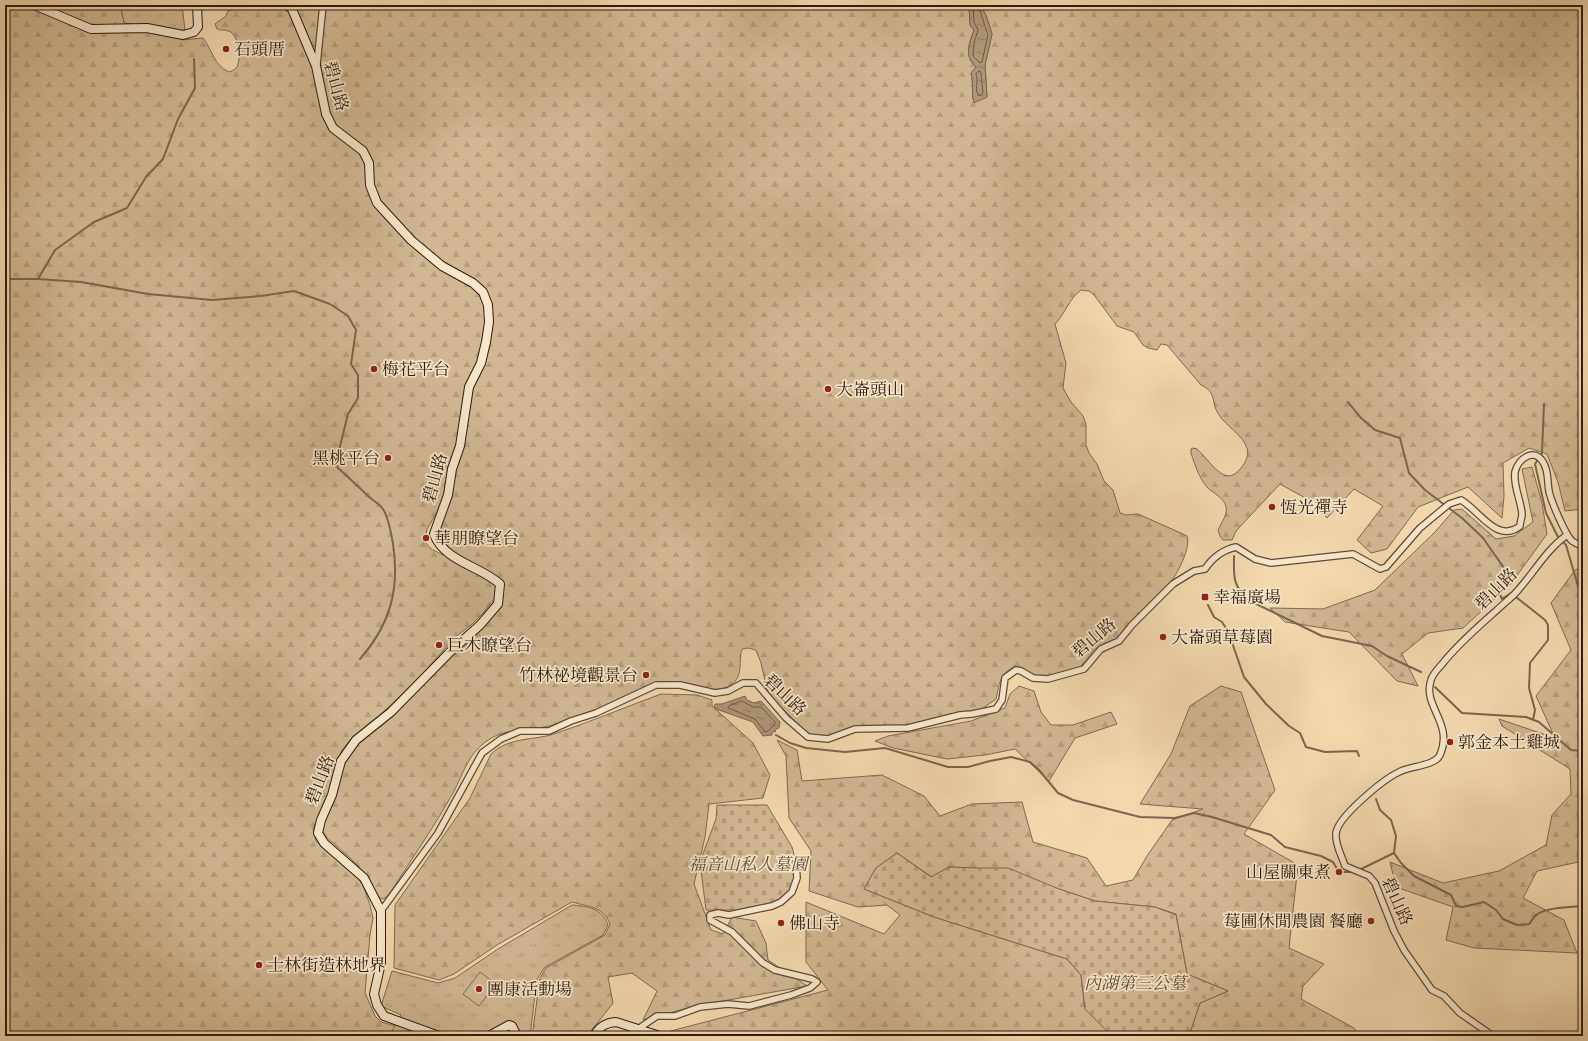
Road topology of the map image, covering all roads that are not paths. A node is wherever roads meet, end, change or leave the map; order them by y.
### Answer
1 (34, 5) edge
2 (197, 5) edge
3 (288, 5) edge
4 (323, 5) edge
5 (316, 66) junction
6 (1567, 535) junction
7 (1583, 546) edge
8 (796, 863) dead end
9 (381, 911) junction
10 (638, 1029) junction
11 (439, 1036) edge
12 (489, 1036) edge
13 (517, 1036) edge
14 (594, 1036) edge
15 (660, 1036) edge
16 (1493, 1036) edge

1 - 2 street
3 - 5 street, 碧山路
4 - 5 street
5 - 9 street, 碧山路
6 - 7 street
6 - 9 street, 碧山路
6 - 16 street, 碧山路
8 - 10 street
9 - 11 street, 碧山路
10 - 14 street
10 - 15 street
12 - 13 street

